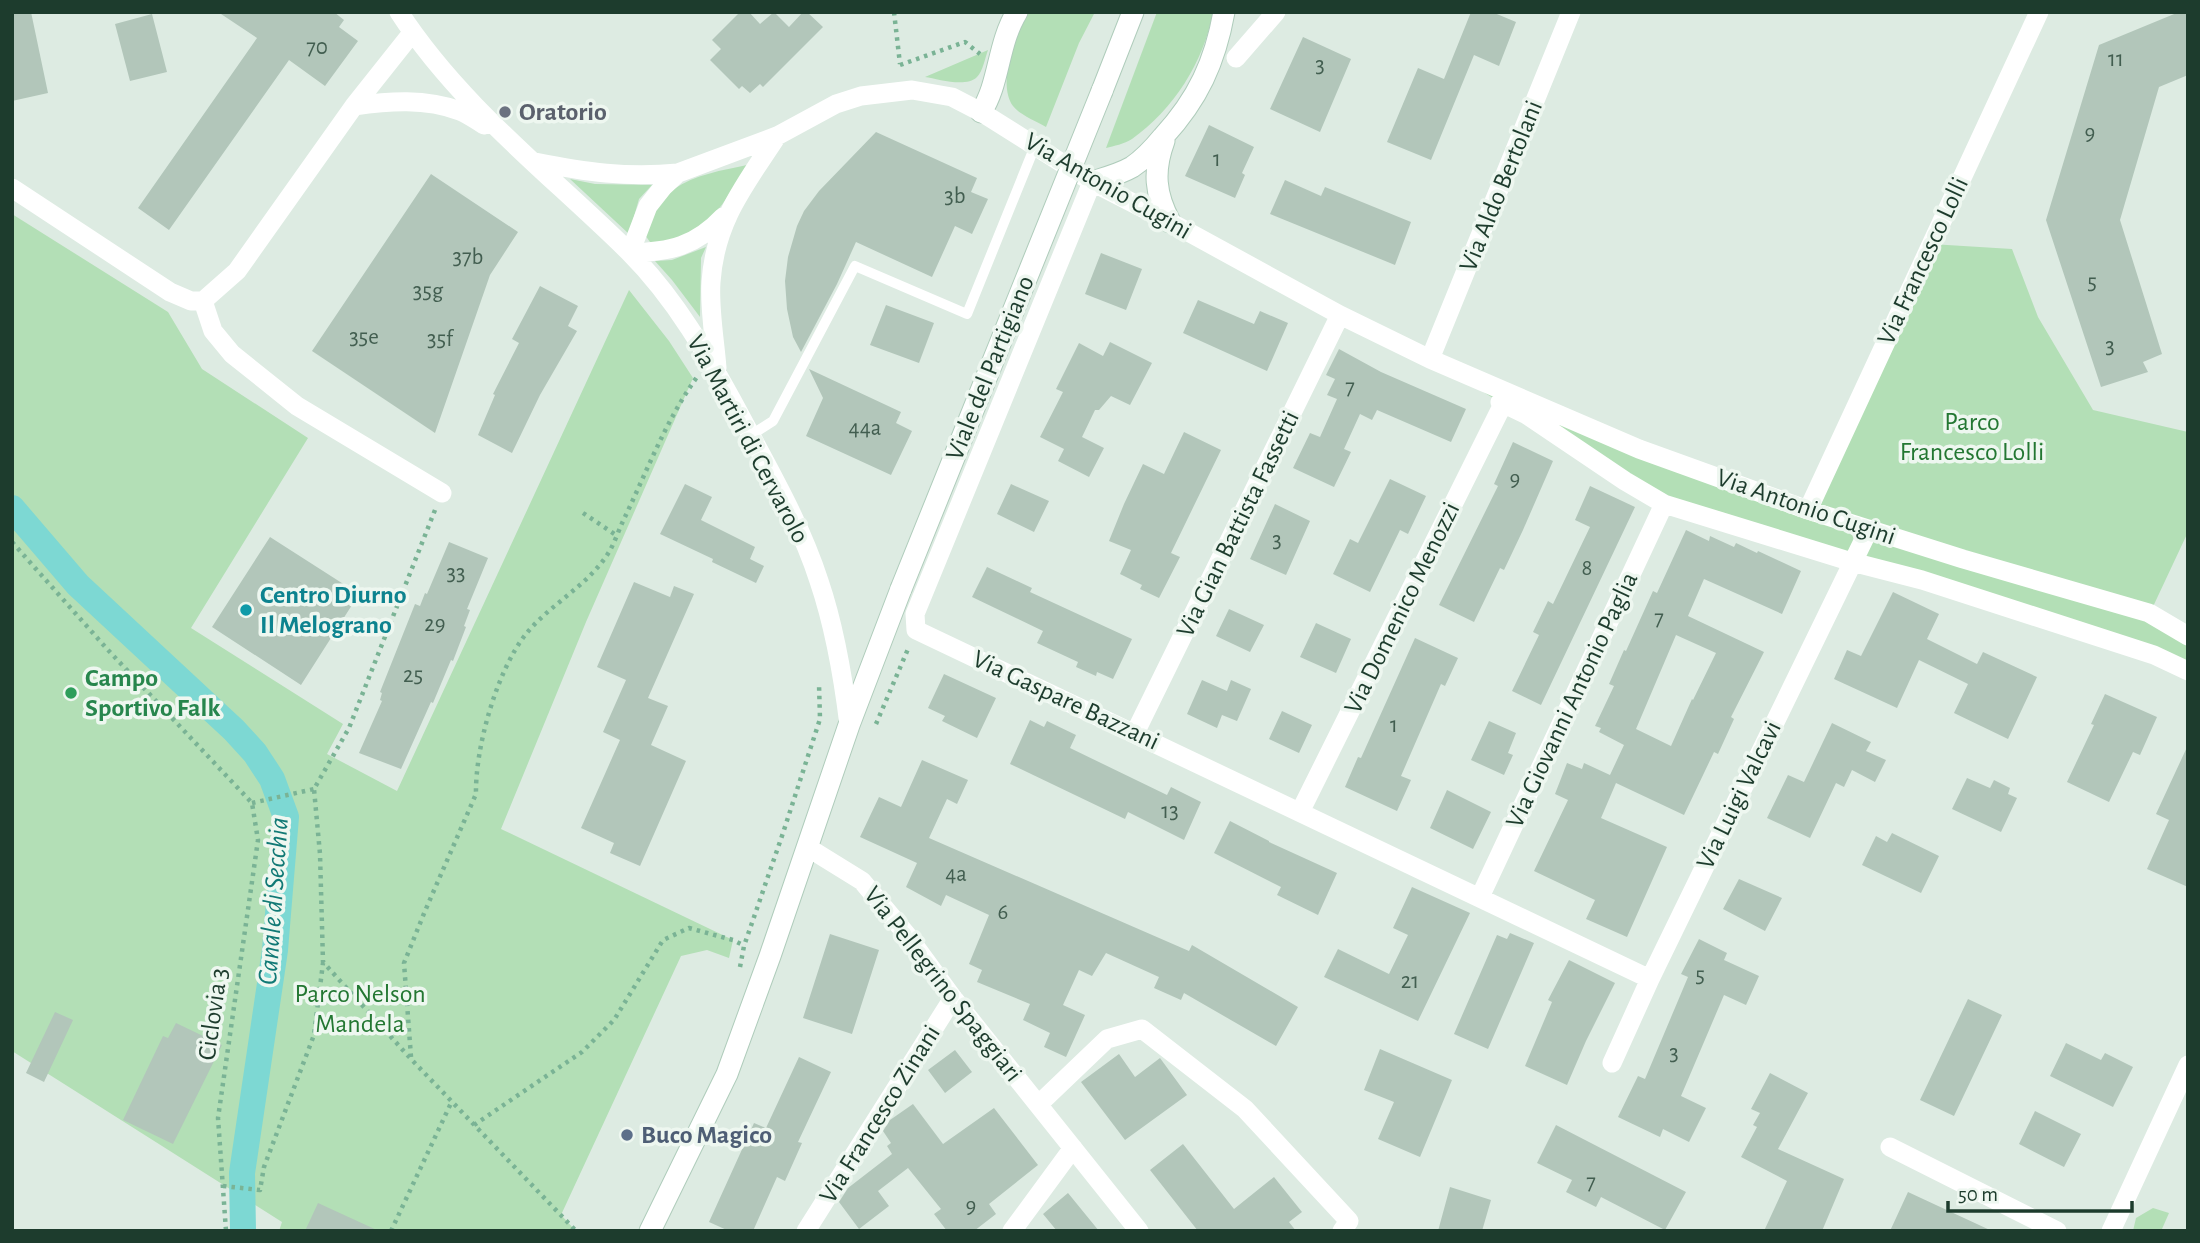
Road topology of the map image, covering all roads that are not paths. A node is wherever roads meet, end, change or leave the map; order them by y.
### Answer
1 (399, 12) edge
2 (1017, 12) edge
3 (1133, 12) edge
4 (1224, 12) edge
5 (1276, 12) edge
6 (1571, 12) edge
7 (2039, 12) edge
8 (412, 33) junction
9 (1236, 58) dead end
10 (354, 106) junction
11 (981, 112) junction
12 (1167, 133) junction
13 (502, 134) junction
14 (777, 136) junction
15 (1035, 146) junction
16 (535, 162) junction
17 (678, 173) junction
18 (1091, 183) junction
19 (12, 188) edge
20 (728, 211) junction
21 (1170, 222) junction
22 (630, 253) junction
23 (203, 301) junction
24 (1340, 315) junction
25 (1430, 359) junction
26 (707, 378) junction
27 (1503, 404) junction
28 (751, 435) junction
29 (442, 493) road end
30 (1664, 504) junction
31 (1808, 510) junction
32 (1869, 529) junction
33 (1852, 562) junction
34 (2188, 638) edge
35 (2179, 666) edge
36 (849, 726) junction
37 (1135, 733) junction
38 (1300, 812) junction
39 (807, 847) junction
40 (1480, 897) junction
41 (1650, 979) junction
42 (953, 998) junction
43 (1612, 1063) dead end
44 (2188, 1065) edge
45 (1039, 1104) junction
46 (1890, 1147) dead end
47 (1073, 1148) junction
48 (650, 1231) edge
49 (806, 1231) edge
50 (1012, 1231) edge
51 (1139, 1231) edge
52 (1342, 1231) edge
53 (2057, 1231) edge
54 (2111, 1231) edge

1 - 8 street, Via Martiri di Cervarolo
2 - 11 main road
3 - 36 main road, Viale del Partigiano, bridge
4 - 12 main road
5 - 9 street
6 - 25 street, Via Aldo Bertolani
7 - 31 street, Via Francesco Lolli
8 - 10 street
8 - 13 street, Via Martiri di Cervarolo
10 - 13 street
10 - 23 street
11 - 14 street, Via Antonio Cugini
11 - 15 street, Via Antonio Cugini
12 - 18 main road
12 - 21 main road
13 - 16 street, Via Martiri di Cervarolo
14 - 17 street, Via Antonio Cugini
14 - 20 street, Via Antonio Cugini
15 - 18 street, Via Antonio Cugini
15 - 28 lane
16 - 17 street, Via Antonio Cugini
16 - 22 street, Via Martiri di Cervarolo
17 - 22 street, Via Antonio Cugini
18 - 21 street, Via Antonio Cugini
18 - 37 street, Via Gaspare Bazzani
19 - 23 street
20 - 22 street, Via Antonio Cugini
20 - 26 street, Via Antonio Cugini
21 - 24 street, Via Antonio Cugini
22 - 26 street, Via Martiri di Cervarolo
23 - 29 street
24 - 25 street, Via Antonio Cugini
24 - 37 street, Via Gian Battista Fassetti
25 - 27 street, Via Antonio Cugini
25 - 31 street, Via Antonio Cugini
26 - 28 street, Via Martiri di Cervarolo
27 - 30 street, Via Antonio Cugini
27 - 38 street, Via Domenico Menozzi
28 - 36 street, Via Martiri di Cervarolo
30 - 33 street, Via Antonio Cugini
30 - 40 street, Via Giovanni Antonio Paglia
31 - 32 street, Via Antonio Cugini
32 - 33 street, Via Luigi Valcavi
32 - 34 street, Via Antonio Cugini
33 - 35 street, Via Antonio Cugini
33 - 41 street, Via Luigi Valcavi
34 - 35 street, Via Antonio Cugini
36 - 39 main road, Via Martiri di Cervarolo
37 - 38 street, Via Gaspare Bazzani
38 - 40 street, Via Gaspare Bazzani
39 - 42 street, Via Pellegrino Spaggiari
39 - 48 main road, Via Martiri di Cervarolo
40 - 41 street, Via Gaspare Bazzani
41 - 43 street, Via Luigi Valcavi
42 - 45 street, Via Pellegrino Spaggiari
42 - 49 street, Via Francesco Zinani
44 - 54 street
45 - 47 street, Via Pellegrino Spaggiari
45 - 52 street, Via Pellegrino Spaggiari
46 - 53 street
47 - 50 street
47 - 51 street, Via Pellegrino Spaggiari

